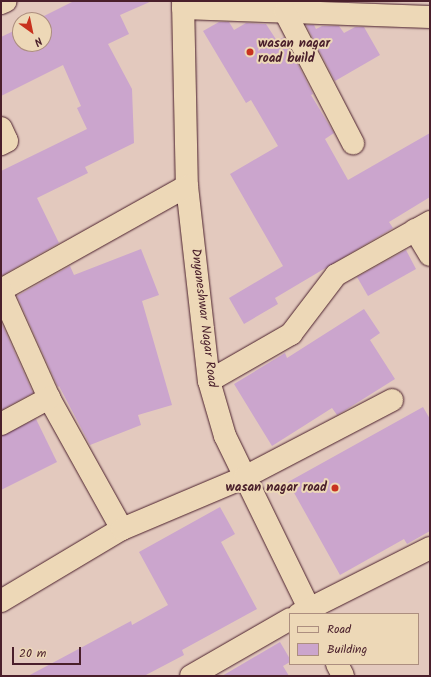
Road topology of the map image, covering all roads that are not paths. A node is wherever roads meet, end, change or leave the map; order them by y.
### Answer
1 (6, 1) edge
2 (1, 3) edge
3 (183, 5) edge
4 (285, 12) junction
5 (430, 17) edge
6 (1, 128) edge
7 (353, 143) dead end
8 (1, 144) edge
9 (187, 186) junction
10 (423, 226) edge
11 (430, 255) edge
12 (1, 290) edge
13 (208, 381) junction
14 (49, 398) junction
15 (392, 400) dead end
16 (1, 424) edge
17 (245, 477) junction
18 (122, 529) junction
19 (430, 548) edge
20 (1, 600) edge
21 (306, 612) edge
22 (289, 620) edge
23 (338, 665) edge
24 (191, 676) edge
25 (343, 676) edge

1 - 2 street
3 - 4 street
3 - 9 street, Dnyaneshwar Nagar Road
4 - 5 street
4 - 7 street
6 - 8 street
9 - 12 street
9 - 13 street, Dnyaneshwar Nagar Road
10 - 11 street
10 - 13 street
12 - 14 street
13 - 17 street, Dnyaneshwar Nagar Road
14 - 16 street
14 - 18 street
15 - 17 street
17 - 18 street
17 - 21 street, Dnyaneshwar Nagar Road
18 - 20 street
19 - 21 street
22 - 24 street
23 - 25 street

